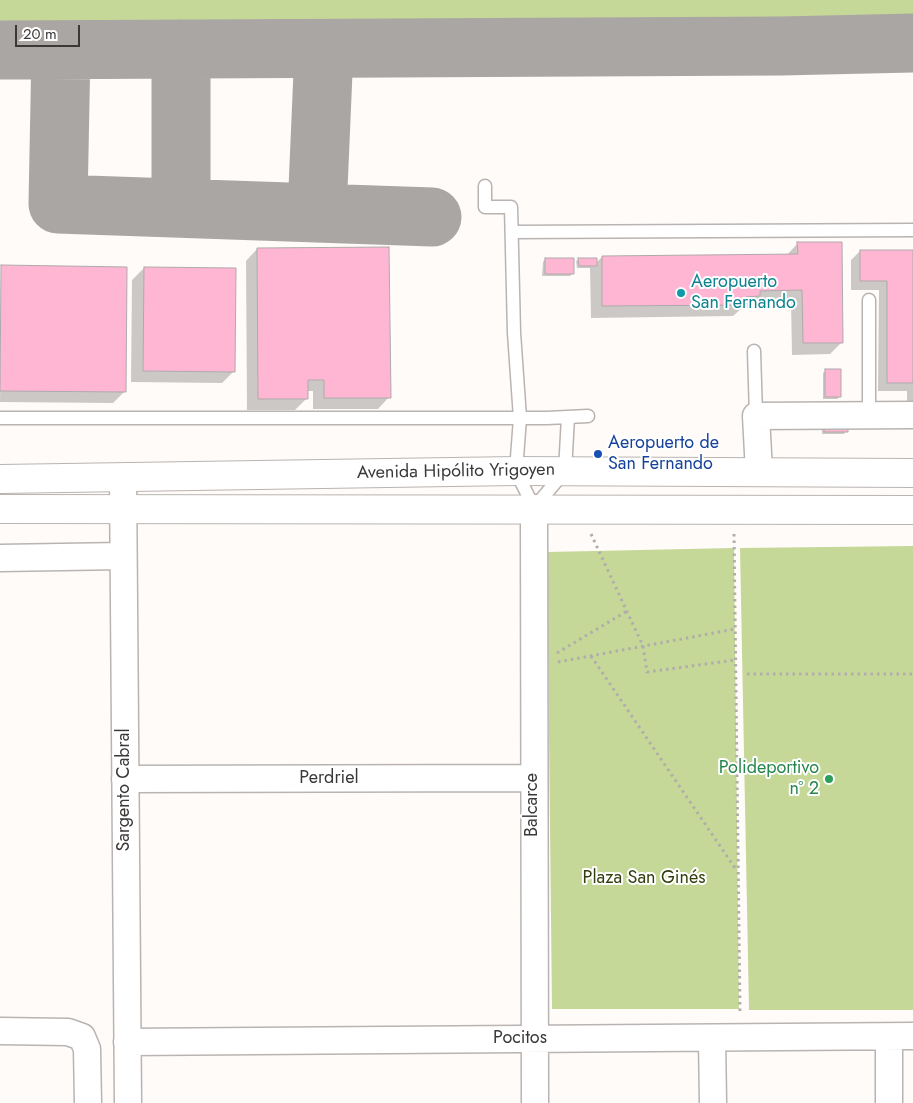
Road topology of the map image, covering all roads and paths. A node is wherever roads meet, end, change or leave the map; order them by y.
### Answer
1 (485, 186) dead end
2 (913, 230) edge
3 (512, 232) junction
4 (869, 300) dead end
5 (754, 351) dead end
6 (913, 415) edge
7 (588, 416) dead end
8 (756, 416) junction
9 (869, 416) junction
10 (568, 417) junction
11 (0, 418) edge
12 (520, 418) junction
13 (516, 471) junction
14 (565, 471) junction
15 (759, 472) junction
16 (913, 473) edge
17 (123, 478) junction
18 (0, 479) edge
19 (123, 508) junction
20 (534, 508) junction
21 (580, 508) junction
22 (0, 509) edge
23 (913, 510) edge
24 (734, 527) junction
25 (583, 535) dead end
26 (592, 535) junction
27 (601, 535) dead end
28 (123, 556) junction
29 (0, 558) edge
30 (627, 611) junction
31 (734, 629) junction
32 (643, 646) junction
33 (591, 656) junction
34 (735, 660) junction
35 (541, 666) junction
36 (747, 674) dead end
37 (913, 674) edge
38 (533, 778) junction
39 (125, 779) junction
40 (738, 872) junction
41 (0, 1032) edge
42 (901, 1036) edge
43 (712, 1038) junction
44 (740, 1038) junction
45 (535, 1039) junction
46 (127, 1042) junction
47 (88, 1103) edge
48 (128, 1103) edge
49 (535, 1103) edge
50 (713, 1103) edge
51 (889, 1103) edge

1 - 3 lane
2 - 3 lane
3 - 12 lane
4 - 9 lane
5 - 8 lane
6 - 9 street
7 - 10 lane
8 - 9 street
8 - 15 street
10 - 12 lane
10 - 14 lane
11 - 12 lane
12 - 13 lane
13 - 14 main road, Avenida Hipólito Yrigoyen
13 - 17 main road, Avenida Hipólito Yrigoyen
13 - 20 lane
14 - 15 main road, Avenida Hipólito Yrigoyen
14 - 20 lane
15 - 16 main road, Avenida Hipólito Yrigoyen
17 - 18 main road, Avenida Hipólito Yrigoyen
17 - 19 street, Sargento Cabral
19 - 20 main road, Avenida Hipólito Yrigoyen
19 - 22 main road, Avenida Hipólito Yrigoyen
19 - 28 street, Sargento Cabral
20 - 21 main road, Avenida Hipólito Yrigoyen
20 - 35 street, Balcarce
21 - 24 main road, Avenida Hipólito Yrigoyen
21 - 26 path
23 - 24 main road, Avenida Hipólito Yrigoyen
24 - 31 path
25 - 26 path
26 - 27 path
26 - 30 path
28 - 29 street
28 - 39 street, Sargento Cabral
30 - 32 path
30 - 35 path
31 - 32 path
31 - 34 path
32 - 33 path
32 - 34 path
33 - 35 path
33 - 40 path
34 - 40 path
35 - 38 street, Balcarce
36 - 37 path
38 - 39 street, Perdriel
38 - 45 street, Balcarce
39 - 46 street, Sargento Cabral
40 - 44 path
41 - 47 street
42 - 44 street, Pocitos
42 - 51 street
43 - 44 street, Pocitos
43 - 45 street, Pocitos
43 - 50 street
45 - 46 street, Pocitos
45 - 49 street, Balcarce
46 - 48 street, Sargento Cabral

